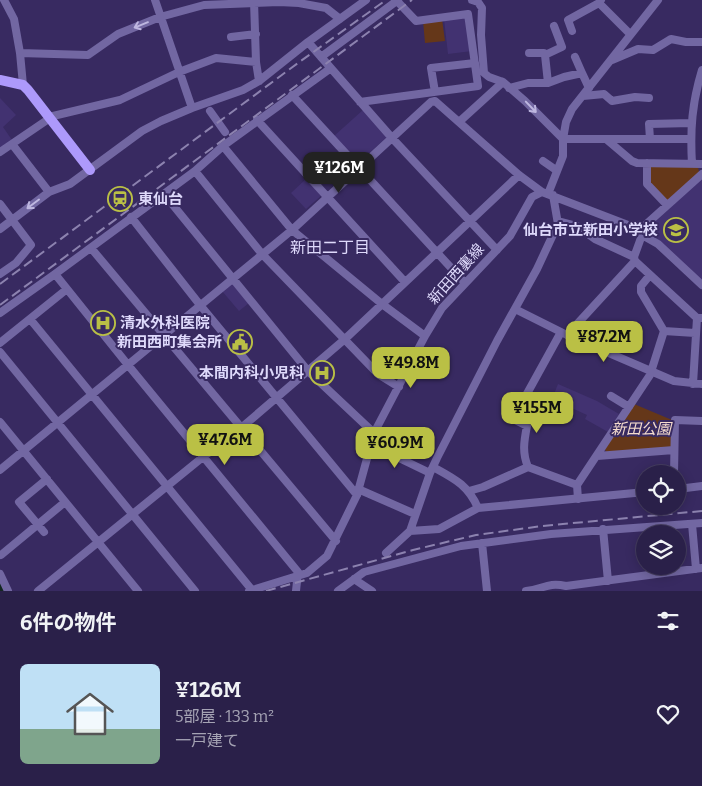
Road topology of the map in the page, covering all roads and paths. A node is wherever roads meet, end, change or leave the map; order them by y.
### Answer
1 (4, 0) edge
2 (155, 0) edge
3 (366, 0) edge
4 (397, 0) edge
5 (472, 0) edge
6 (658, 0) edge
7 (600, 1) edge
8 (254, 2) edge
9 (160, 17) junction
10 (340, 19) junction
11 (554, 26) dead end
12 (572, 31) dead end
13 (256, 34) junction
14 (630, 34) junction
15 (231, 37) dead end
16 (308, 42) junction
17 (702, 42) edge
18 (20, 53) junction
19 (529, 53) dead end
20 (545, 55) junction
21 (321, 57) junction
22 (575, 57) dead end
23 (611, 60) junction
24 (256, 62) junction
25 (475, 62) junction
26 (331, 68) junction
27 (702, 70) edge
28 (179, 72) junction
29 (582, 73) junction
30 (0, 80) edge
31 (259, 81) junction
32 (503, 82) junction
33 (548, 83) junction
34 (23, 85) junction
35 (509, 88) junction
36 (589, 88) junction
37 (434, 92) junction
38 (292, 95) junction
39 (583, 96) junction
40 (649, 98) dead end
41 (360, 102) junction
42 (192, 108) junction
43 (210, 111) dead end
44 (50, 117) junction
45 (258, 120) junction
46 (459, 122) junction
47 (690, 123) junction
48 (225, 132) dead end
49 (392, 138) junction
50 (563, 139) junction
51 (606, 139) junction
52 (650, 139) junction
53 (691, 139) junction
54 (12, 144) junction
55 (223, 146) junction
56 (0, 152) edge
57 (543, 160) dead end
58 (647, 163) junction
59 (692, 164) junction
60 (702, 164) edge
61 (359, 168) junction
62 (90, 170) junction
63 (556, 170) junction
64 (195, 171) junction
65 (702, 174) edge
66 (519, 175) junction
67 (49, 192) junction
68 (548, 193) junction
69 (164, 194) junction
70 (327, 198) junction
71 (0, 204) edge
72 (667, 205) junction
73 (131, 217) junction
74 (12, 220) junction
75 (470, 221) junction
76 (558, 221) junction
77 (0, 229) edge
78 (292, 230) junction
79 (641, 233) junction
80 (92, 248) junction
81 (496, 250) junction
82 (436, 252) junction
83 (262, 254) junction
84 (634, 259) junction
85 (0, 274) edge
86 (55, 274) junction
87 (650, 274) junction
88 (232, 279) junction
89 (405, 282) junction
90 (465, 283) junction
91 (702, 285) edge
92 (67, 289) junction
93 (382, 304) junction
94 (200, 305) junction
95 (515, 309) junction
96 (0, 313) edge
97 (699, 318) edge
98 (30, 319) junction
99 (664, 331) junction
100 (564, 333) junction
101 (696, 333) junction
102 (164, 335) junction
103 (425, 336) junction
104 (345, 339) junction
105 (0, 343) edge
106 (0, 352) edge
107 (128, 365) junction
108 (308, 371) junction
109 (652, 371) junction
110 (693, 384) junction
111 (702, 384) edge
112 (399, 387) junction
113 (92, 395) junction
114 (611, 396) dead end
115 (277, 397) junction
116 (629, 407) junction
117 (702, 421) edge
118 (0, 422) edge
119 (57, 423) junction
120 (241, 428) junction
121 (374, 434) junction
122 (370, 444) junction
123 (23, 450) junction
124 (674, 450) junction
125 (597, 456) junction
126 (203, 457) junction
127 (674, 465) edge
128 (528, 467) junction
129 (0, 470) edge
130 (432, 470) junction
131 (47, 479) junction
132 (577, 485) junction
133 (702, 486) edge
134 (167, 487) junction
135 (686, 488) edge
136 (469, 491) junction
137 (357, 492) junction
138 (636, 493) edge
139 (578, 499) junction
140 (66, 502) junction
141 (478, 508) junction
142 (415, 514) junction
143 (132, 515) junction
144 (702, 523) edge
145 (692, 524) junction
146 (38, 525) junction
147 (603, 529) junction
148 (410, 531) junction
149 (44, 532) dead end
150 (336, 541) junction
151 (99, 543) junction
152 (482, 543) junction
153 (386, 553) dead end
154 (1, 555) edge
155 (699, 568) edge
156 (0, 574) edge
157 (298, 576) junction
158 (354, 579) junction
159 (608, 581) junction
160 (566, 586) junction
161 (134, 590) edge
162 (251, 590) edge
163 (539, 590) edge
164 (8, 591) edge
165 (38, 591) edge
166 (195, 591) edge
167 (296, 591) edge
168 (338, 591) edge
169 (372, 591) edge
170 (487, 591) edge
171 (526, 591) edge
172 (558, 591) edge

1 - 18 street
2 - 9 street
3 - 10 street
4 - 21 street
4 - 25 street
5 - 32 street
6 - 14 street
7 - 12 street
7 - 14 street
8 - 9 street
8 - 10 street
8 - 13 street
9 -> 18 street
9 - 28 street
10 - 16 street
11 - 20 street
13 - 15 street
13 - 24 street
14 - 23 street
16 - 21 street
16 - 31 street
17 - 23 street
18 - 34 street
19 - 20 street
20 - 33 street
21 - 26 street
22 - 29 street
23 - 36 street
24 - 28 street
24 - 31 street
25 - 37 street
25 - 37 street
26 - 38 street
26 - 41 street
27 - 47 street
28 - 42 street
28 - 44 street
29 - 33 street
29 - 36 street
30 - 34 main road
31 - 42 street
32 - 35 street
32 - 46 street
33 - 35 street
34 - 44 main road
35 -> 50 street
36 - 39 street
37 - 41 street
38 - 45 street
38 - 61 street
39 - 40 street
39 - 50 street
41 - 49 street
42 - 62 street
43 - 48 street
44 - 54 street
44 - 62 main road
45 - 55 street
45 - 70 street
46 - 49 street
46 - 66 street
47 - 52 street
47 - 53 street
49 - 61 street
49 - 75 street
50 - 51 street
50 - 63 street
51 - 52 street
51 - 58 street
52 - 53 street
53 - 59 street
54 - 56 street
54 - 67 street
55 - 64 street
55 - 78 street
57 - 63 street
58 - 59 street
58 - 72 street
59 - 60 street
61 - 70 street
61 - 82 street
62 - 67 street
63 - 68 street
64 - 69 street
64 - 83 street
65 - 72 street
66 - 68 street
66 - 75 street
67 -> 74 street
68 - 76 street
68 - 79 street
68 - 81 street, 新田西裏線
69 - 73 street
69 - 88 street
70 - 78 street
70 - 89 street
71 - 74 street
72 - 79 street
73 - 80 street
73 - 94 street
74 - 77 street
74 - 85 street
75 - 81 street
75 - 82 street
76 - 84 street
76 - 95 street
78 - 83 street
78 - 93 street
79 - 84 street
79 - 91 street
80 - 86 street
80 - 102 street
81 - 90 street, 新田西裏線
82 - 89 street
82 - 90 street
83 - 88 street
83 - 104 street
84 - 87 street
84 - 100 street
86 - 92 street
86 - 96 street
87 - 97 street
87 - 99 street
88 - 94 street
88 - 108 street
89 - 93 street
90 - 103 street, 新田西裏線
92 - 98 street
92 - 107 street
93 - 103 street
93 - 104 street
94 - 102 street
94 - 115 street
95 - 100 street
95 - 130 street
97 - 101 street
98 - 105 street
98 - 113 street
99 - 101 street
99 - 109 street
100 - 109 street
100 - 128 street
101 - 110 street
102 - 107 street
102 - 120 street
103 - 112 street, 新田西裏線
104 - 108 street
104 - 112 street
106 - 119 street
107 - 113 street
107 - 126 street
108 - 115 street
108 - 121 street
109 - 110 street
109 - 116 street
110 - 111 street
112 - 121 street, 新田西裏線
113 - 119 street
113 - 134 street
114 - 116 street
115 - 120 street
115 - 137 street
116 - 125 street
117 - 124 street
118 - 123 street
119 - 123 street
119 - 143 street
120 - 126 street
120 - 150 street
121 - 122 street, 新田西裏線
122 - 130 street
122 - 137 street, 新田西裏線
123 - 129 street
123 - 131 street
124 - 125 street
124 - 127 street
125 - 132 street
126 - 134 street
126 - 157 street
128 - 132 street
128 - 136 street
130 - 136 street
130 - 142 street
131 - 140 street
131 - 146 street
132 - 139 street
133 - 135 street
134 - 143 street
134 - 162 street
136 - 141 street
137 - 142 street
137 - 150 street, 新田西裏線
138 - 139 street
139 - 141 street
140 - 146 street
140 - 151 street
141 - 148 street
142 - 148 street
143 - 151 street
143 - 166 street
144 - 145 street
145 - 147 street
145 - 155 street
146 - 149 street
146 - 154 street
147 - 152 street
147 - 159 street
148 - 153 street
150 - 157 street, 新田西裏線
151 - 161 street
151 - 165 street
152 - 158 street
152 - 170 street
155 - 159 street
156 - 164 street
157 - 162 street, 新田西裏線
157 - 167 street
158 - 168 street
158 - 169 street
159 - 160 street
160 - 163 street
160 - 172 street
163 - 171 street

